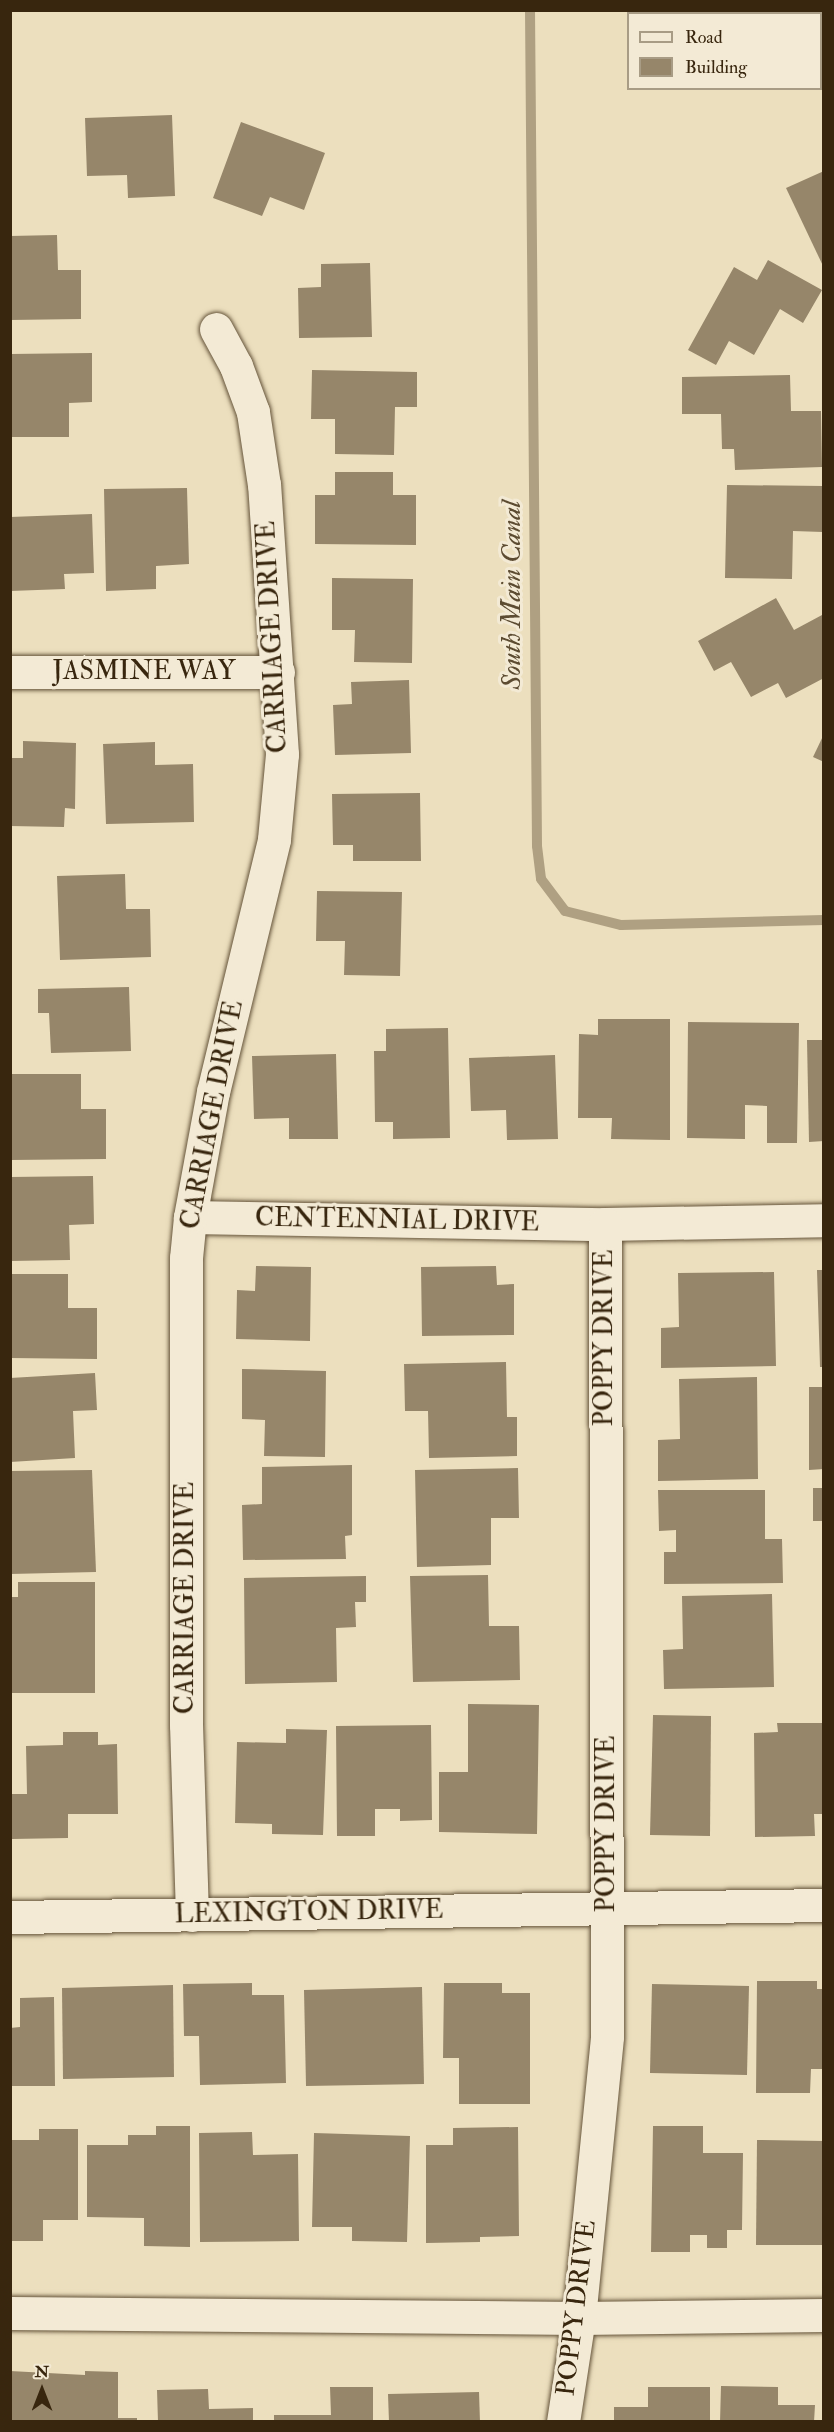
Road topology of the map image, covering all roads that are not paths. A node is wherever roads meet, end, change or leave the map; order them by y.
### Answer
1 (216, 329) dead end
2 (10, 672) edge
3 (278, 672) junction
4 (190, 1217) junction
5 (824, 1220) edge
6 (605, 1224) junction
7 (824, 1905) edge
8 (607, 1908) junction
9 (192, 1915) junction
10 (10, 1917) edge
11 (10, 2313) edge
12 (824, 2315) edge
13 (579, 2318) junction
14 (563, 2421) edge

1 - 3 street, CARRIAGE DRIVE
2 - 3 street, JASMINE WAY
3 - 4 street, CARRIAGE DRIVE
4 - 6 street, CENTENNIAL DRIVE
4 - 9 street, CARRIAGE DRIVE
5 - 6 street, CENTENNIAL DRIVE
6 - 8 street, POPPY DRIVE
7 - 8 street, LEXINGTON DRIVE
8 - 9 street, LEXINGTON DRIVE
8 - 13 street, POPPY DRIVE
9 - 10 street, LEXINGTON DRIVE
11 - 13 street
12 - 13 street
13 - 14 street, POPPY DRIVE

